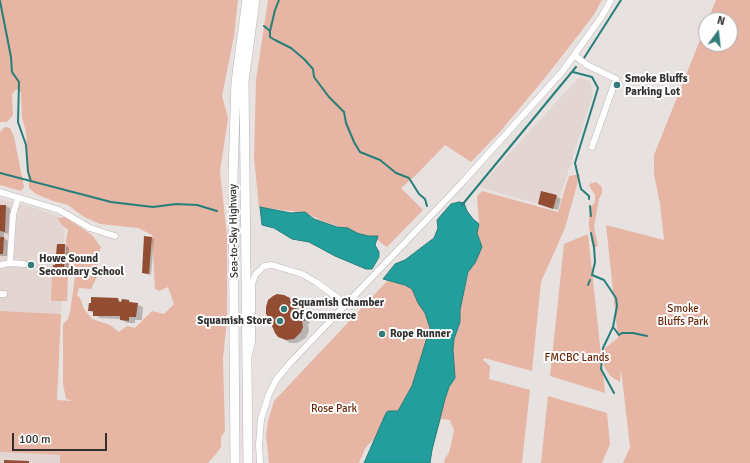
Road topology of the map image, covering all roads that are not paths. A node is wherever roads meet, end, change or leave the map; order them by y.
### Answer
1 (247, 0) edge
2 (255, 0) edge
3 (611, 0) edge
4 (574, 55) junction
5 (592, 147) dead end
6 (0, 192) edge
7 (18, 198) junction
8 (115, 236) dead end
9 (10, 264) junction
10 (24, 264) dead end
11 (0, 265) edge
12 (346, 304) junction
13 (246, 367) junction
14 (235, 452) junction
15 (229, 463) edge
16 (235, 463) edge
17 (248, 463) edge
18 (260, 463) edge

1 - 14 highway, Sea-to-Sky Highway
2 - 13 highway, Sea-to-Sky Highway
3 - 4 street
4 - 5 street
4 - 12 street
6 - 7 street
7 - 8 street
7 - 9 street
9 - 10 street
9 - 11 street
12 - 13 street
12 - 18 street
13 - 17 highway, Sea-to-Sky Highway
14 - 15 street
14 - 16 highway, Sea-to-Sky Highway

